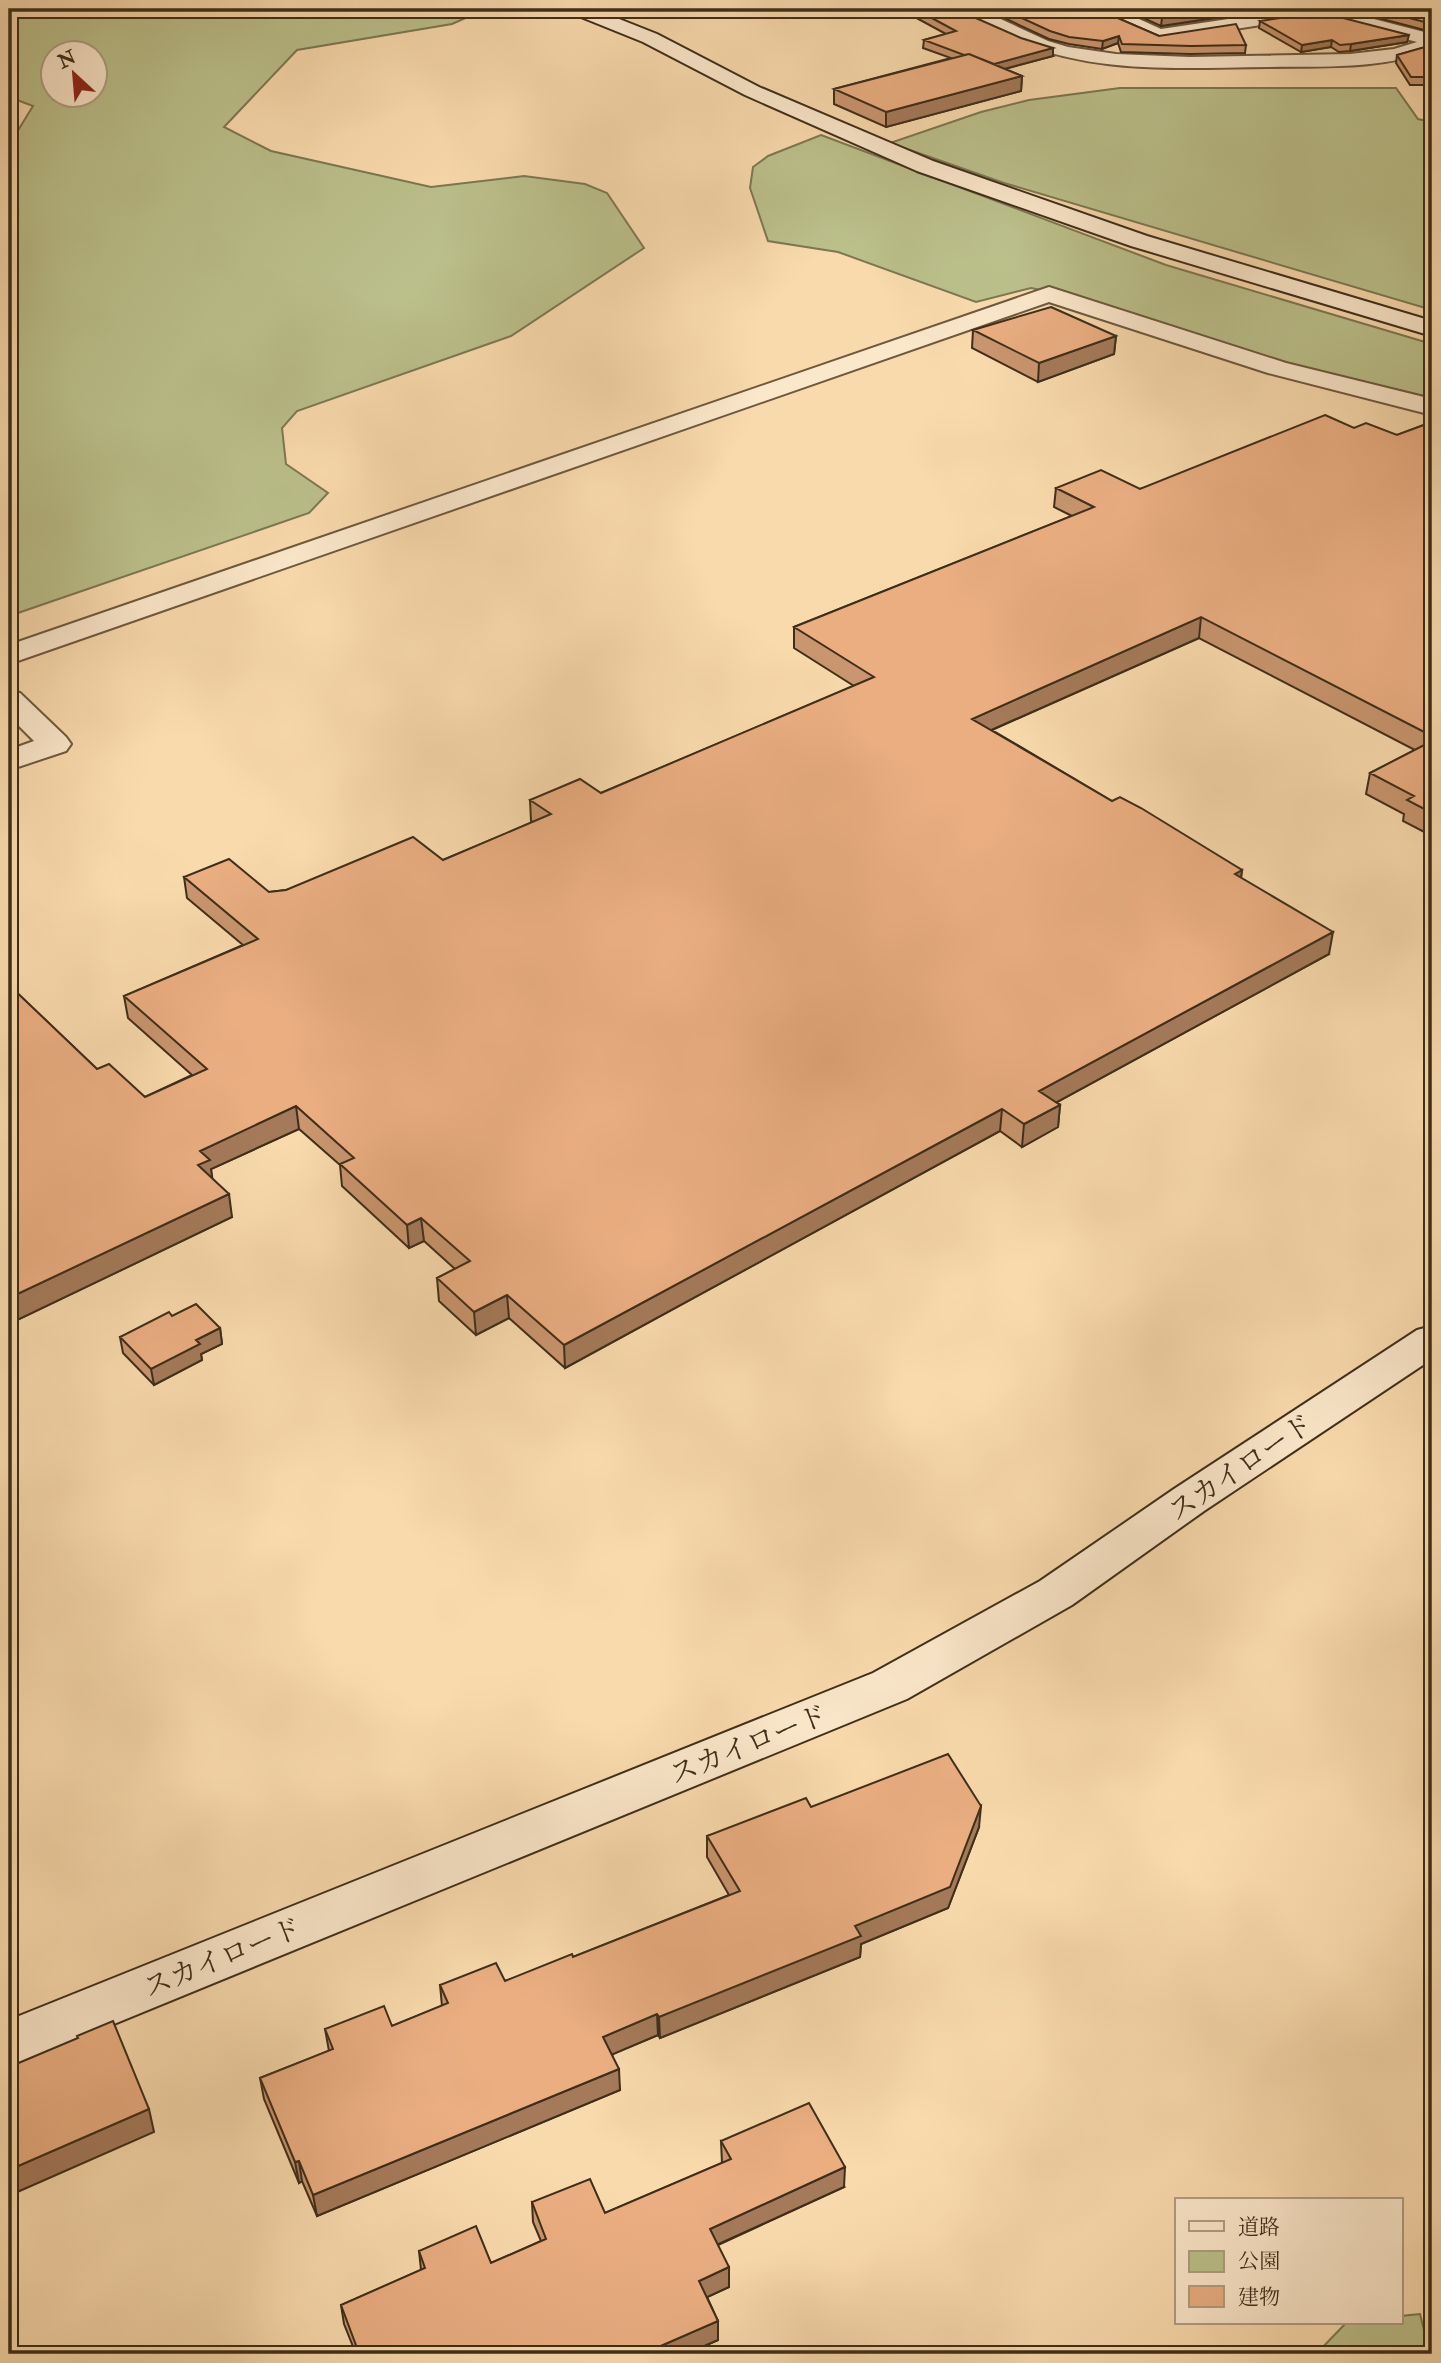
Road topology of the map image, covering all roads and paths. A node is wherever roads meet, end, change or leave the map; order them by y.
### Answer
1 (578, 9) edge
2 (1102, 9) edge
3 (1316, 10) edge
4 (1012, 11) edge
5 (973, 13) edge
6 (1159, 35) junction
7 (1432, 42) edge
8 (1175, 63) junction
9 (1432, 329) edge
10 (1432, 407) edge
11 (9, 655) edge
12 (9, 699) edge
13 (9, 761) edge
14 (1432, 1340) edge
15 (9, 2044) edge

1 - 9 street
2 - 6 street
3 - 6 street
3 - 7 street
4 - 5 street
5 - 8 street
6 - 8 street
7 - 8 street
10 - 11 street
12 - 13 street
14 - 15 street, スカイロード

